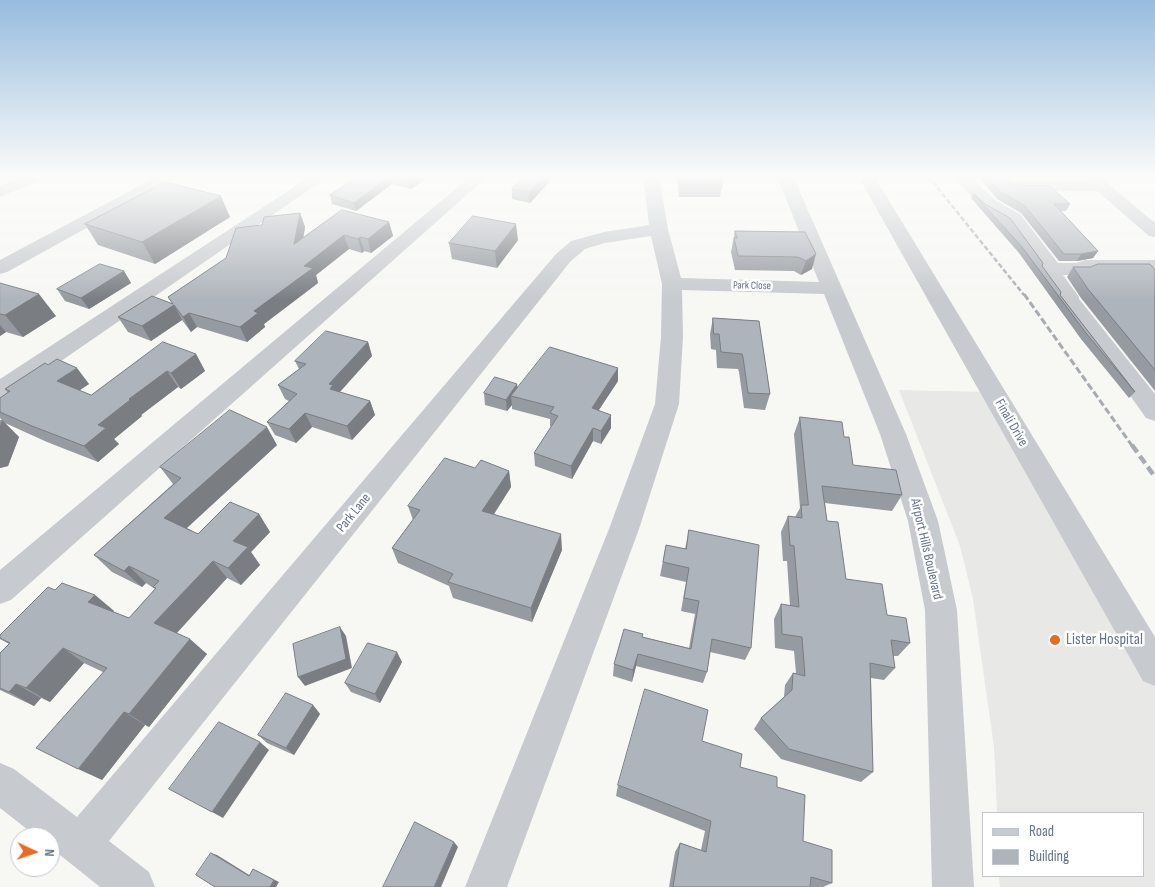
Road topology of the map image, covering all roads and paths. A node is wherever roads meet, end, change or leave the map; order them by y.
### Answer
1 (93, 217) edge
2 (259, 217) edge
3 (432, 217) edge
4 (658, 217) edge
5 (802, 217) edge
6 (890, 217) edge
7 (1013, 217) edge
8 (1140, 217) edge
9 (1153, 228) edge
10 (660, 230) junction
11 (1155, 266) edge
12 (0, 268) edge
13 (1052, 269) junction
14 (672, 284) junction
15 (832, 288) junction
16 (0, 391) edge
17 (1155, 412) edge
18 (0, 590) edge
19 (1155, 669) edge
20 (0, 783) edge
21 (79, 846) junction
22 (134, 887) edge
23 (486, 887) edge
24 (953, 887) edge

1 - 12 street
2 - 16 street
3 - 18 street
4 - 10 street
5 - 15 street, Airport Hills Boulevard
6 - 19 street, Finali Drive
7 - 13 street
8 - 9 street
10 - 14 street
10 - 21 street, Park Lane
11 - 13 street
13 - 17 street
14 - 15 street, Park Close
14 - 23 street
15 - 24 street, Airport Hills Boulevard
20 - 21 street
21 - 22 street

